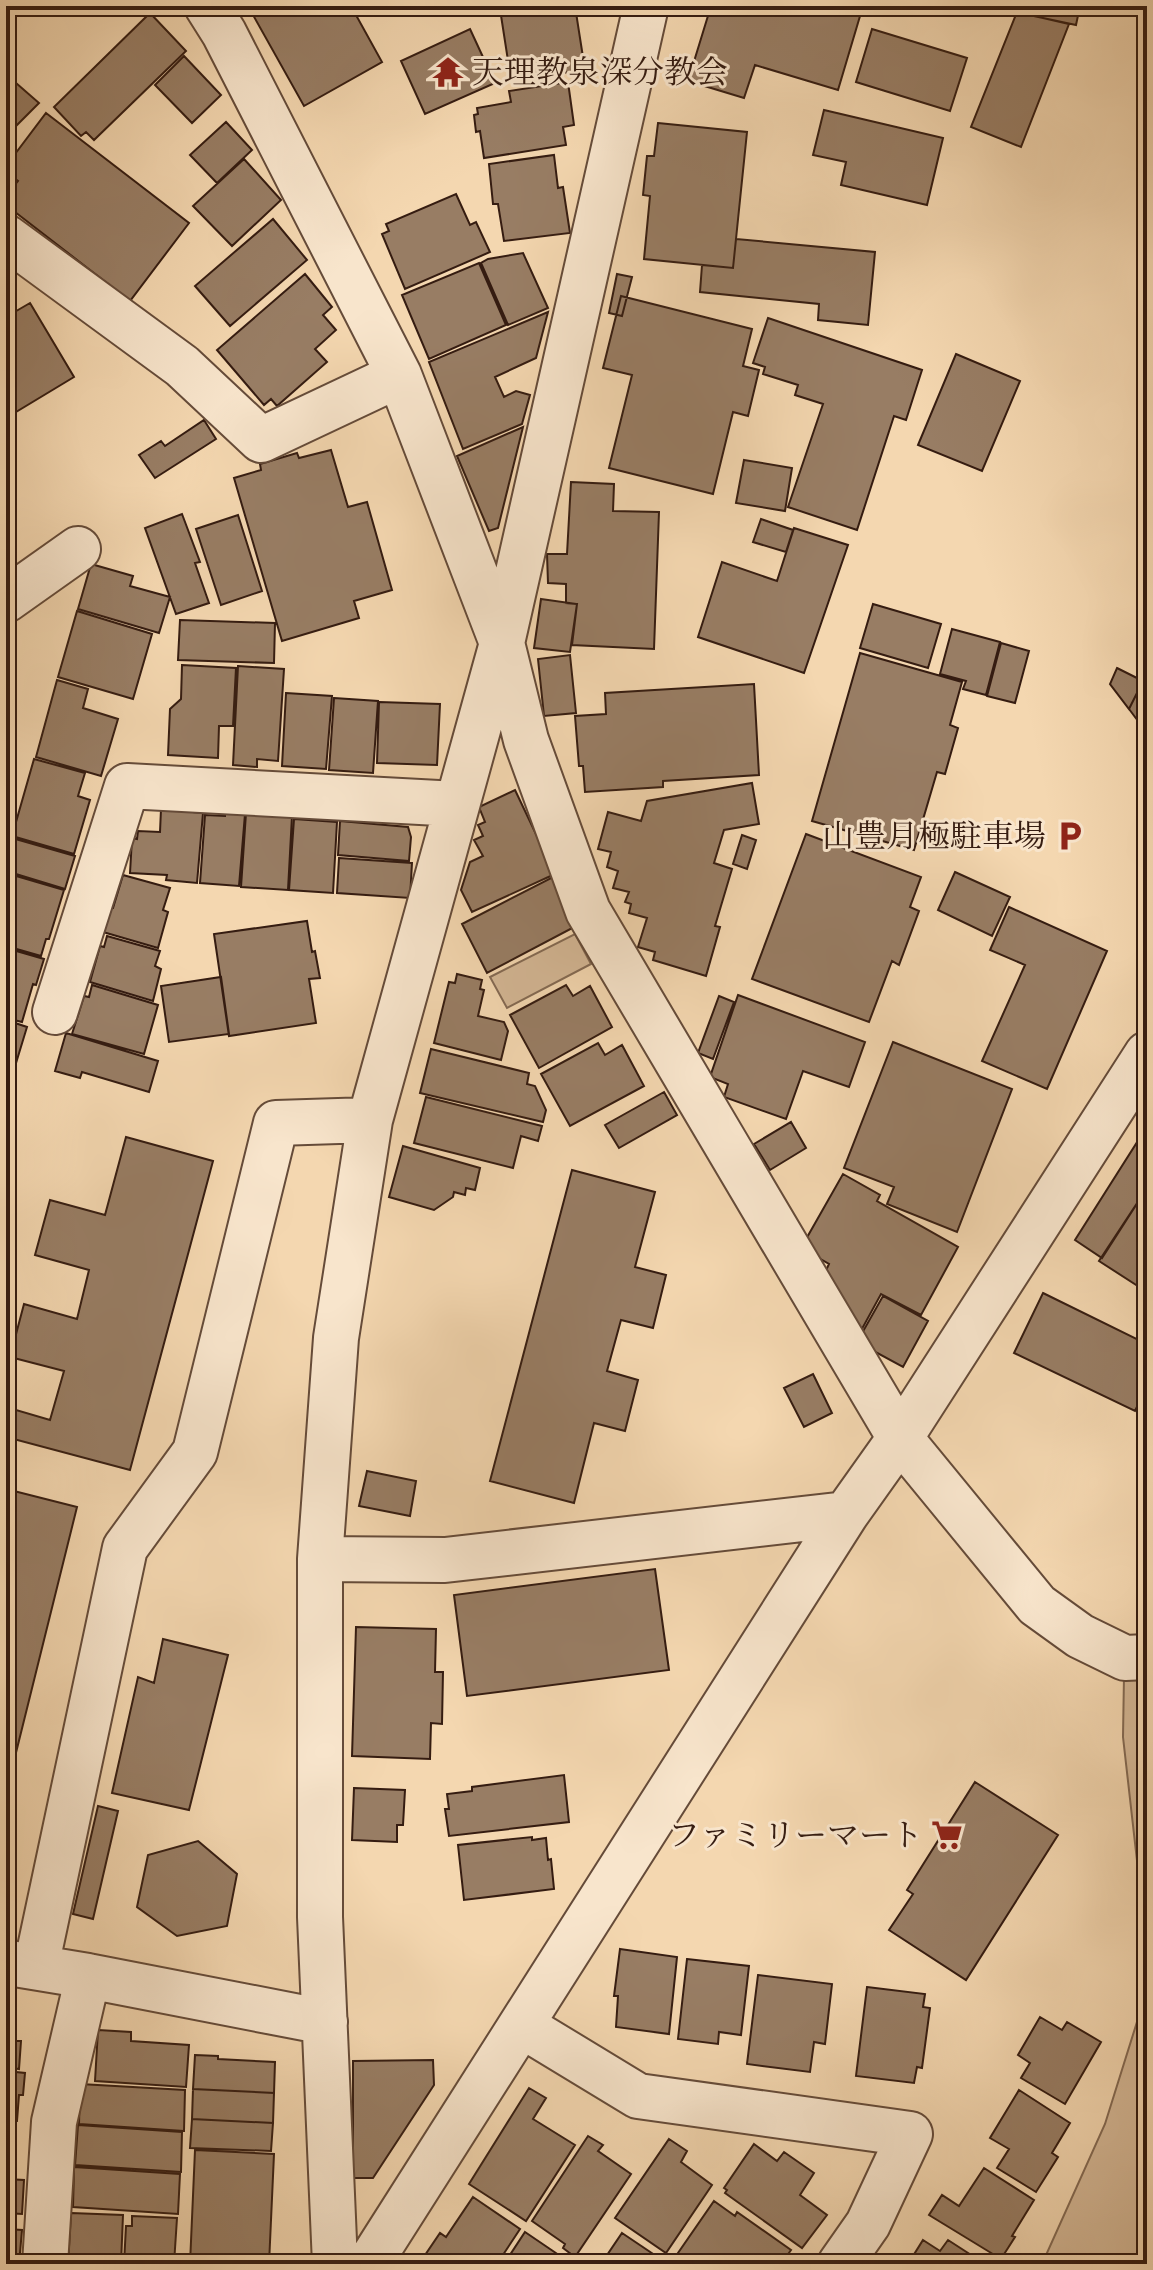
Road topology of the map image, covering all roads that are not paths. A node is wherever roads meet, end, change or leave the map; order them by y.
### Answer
1 (207, 6) edge
2 (646, 6) edge
3 (6, 237) edge
4 (399, 375) junction
5 (78, 549) dead end
6 (6, 600) edge
7 (502, 643) junction
8 (457, 804) junction
9 (55, 1012) dead end
10 (1147, 1054) edge
11 (370, 1120) junction
12 (900, 1438) junction
13 (846, 1514) junction
14 (320, 1559) junction
15 (1147, 1657) edge
16 (21, 1965) edge
17 (88, 1976) junction
18 (325, 2022) junction
19 (521, 2025) junction
20 (45, 2264) edge
21 (335, 2264) edge
22 (369, 2264) edge
23 (840, 2264) edge

1 - 4 street
2 - 7 street
3 - 4 street
4 - 7 street
5 - 6 street
7 - 8 street
7 - 12 street
8 - 9 street
8 - 11 street
10 - 12 street
11 - 14 street
11 - 16 street
12 - 13 street
12 - 15 street
13 - 14 street
13 - 19 street
14 - 18 street
16 - 17 street
17 - 18 street
17 - 20 street
18 - 21 street
19 - 22 street
19 - 23 street

